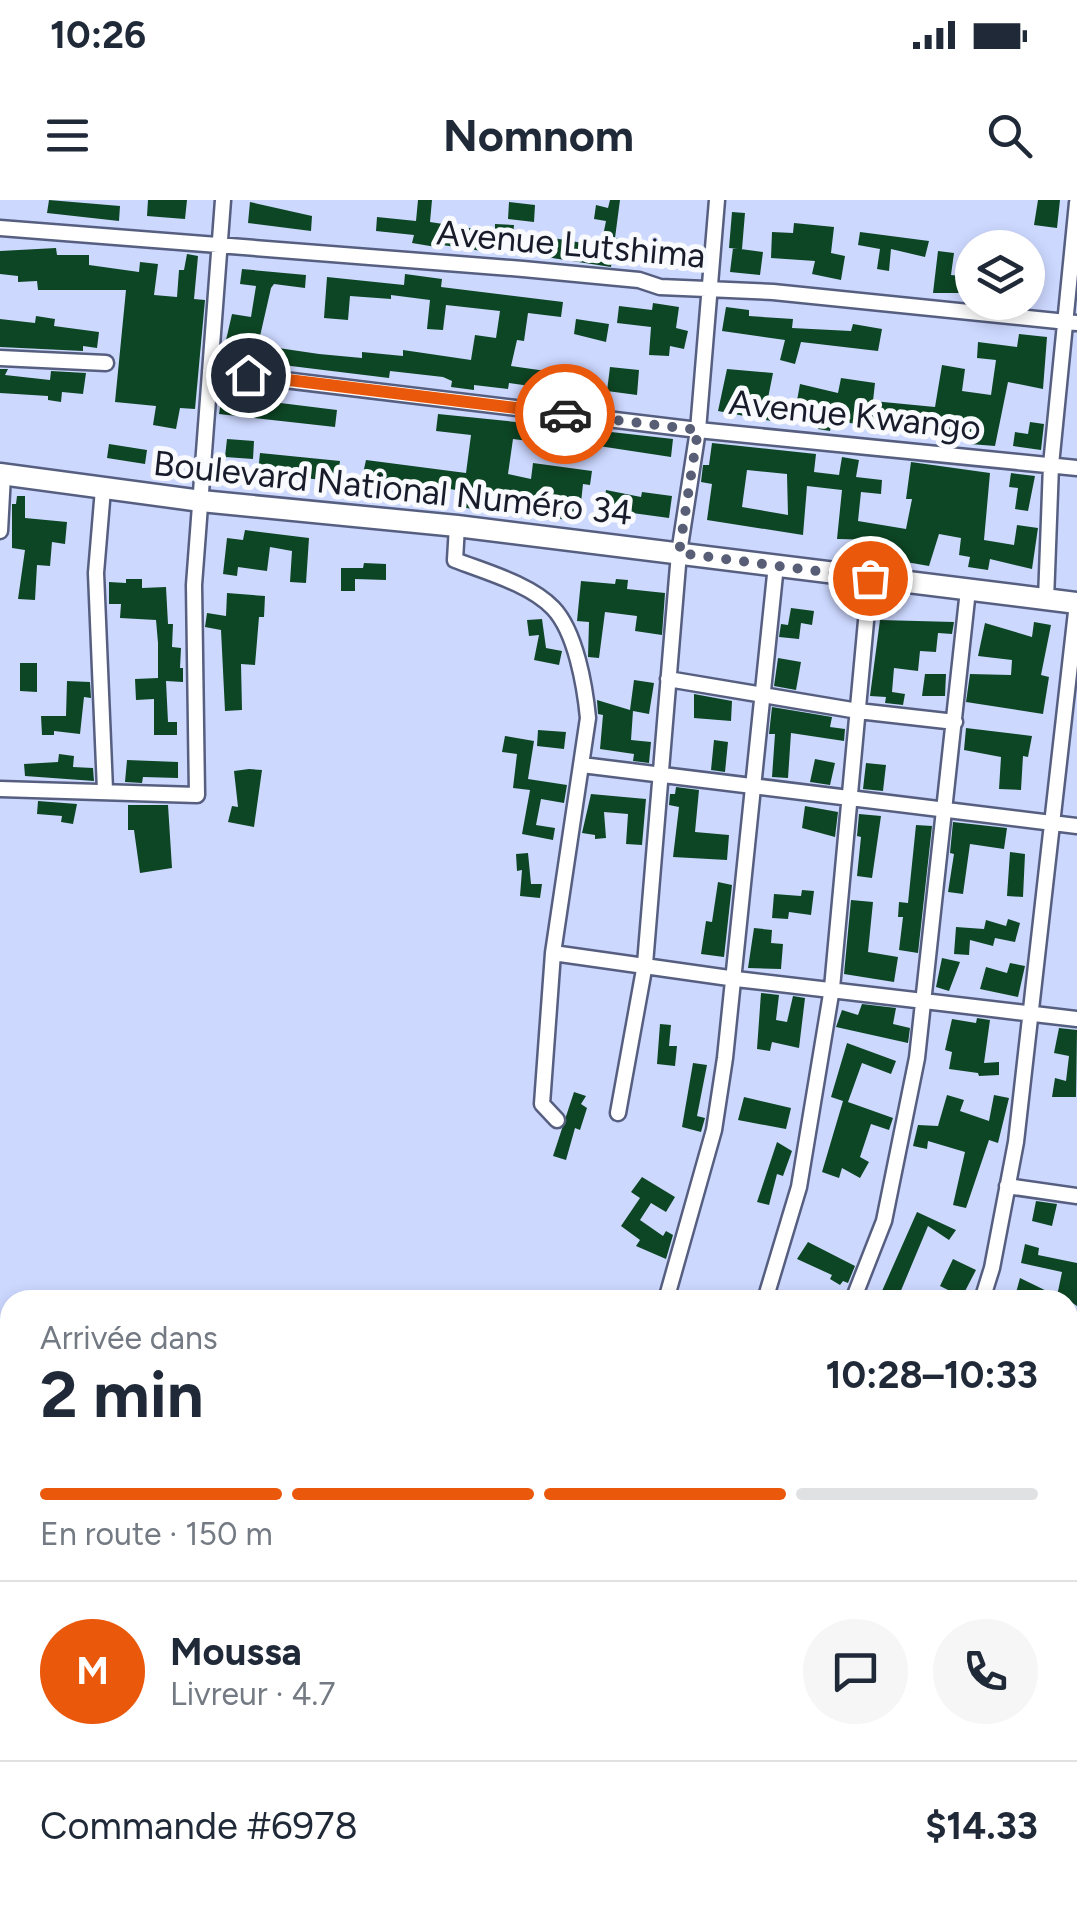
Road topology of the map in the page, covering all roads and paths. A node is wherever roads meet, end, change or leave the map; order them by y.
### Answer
1 (223, 200) edge
2 (717, 200) edge
3 (1077, 204) edge
4 (0, 228) edge
5 (220, 248) junction
6 (708, 287) junction
7 (1072, 323) edge
8 (0, 358) edge
9 (106, 363) dead end
10 (210, 370) junction
11 (698, 430) junction
12 (1051, 465) junction
13 (1077, 468) edge
14 (1, 474) edge
15 (103, 489) junction
16 (201, 501) junction
17 (458, 526) junction
18 (0, 531) edge
19 (679, 553) junction
20 (776, 566) junction
21 (870, 578) junction
22 (968, 590) junction
23 (1046, 600) junction
24 (1077, 603) edge
25 (668, 679) junction
26 (760, 693) junction
27 (858, 711) junction
28 (954, 722) junction
29 (582, 764) junction
30 (660, 773) junction
31 (754, 788) junction
32 (0, 789) edge
33 (105, 790) junction
34 (849, 800) junction
35 (942, 810) junction
36 (1049, 823) junction
37 (1077, 826) edge
38 (552, 953) junction
39 (645, 964) junction
40 (736, 979) junction
41 (832, 988) junction
42 (924, 1001) junction
43 (1028, 1013) junction
44 (1077, 1019) edge
45 (618, 1113) dead end
46 (557, 1120) dead end
47 (1007, 1186) junction
48 (1077, 1196) edge
49 (669, 1290) edge
50 (768, 1290) edge
51 (858, 1290) edge
52 (985, 1290) edge

1 - 5 street
2 - 6 street
3 - 7 street
4 - 5 street, Avenue Lutshima
5 - 6 street, Avenue Lutshima
5 - 10 street
6 - 7 street, Avenue Lutshima
6 - 11 street
7 - 12 street
8 - 9 street
10 - 11 street, Avenue Kwango
10 - 16 street
11 - 12 street, Avenue Kwango
11 - 19 street
12 - 13 street, Avenue Kwango
12 - 23 street
14 - 15 main road, Boulevard National Numéro 34
14 - 18 street
15 - 16 main road, Boulevard National Numéro 34
15 - 33 street
16 - 17 main road, Boulevard National Numéro 34
16 - 33 street
17 - 19 main road, Boulevard National Numéro 34
17 - 29 street
19 - 20 main road, Boulevard National Numéro 34
19 - 25 street
20 - 21 main road, Boulevard National Numéro 34
20 - 26 street
21 - 22 main road, Boulevard National Numéro 34
21 - 27 street
22 - 23 main road, Boulevard National Numéro 34
22 - 28 street
23 - 24 main road, Boulevard National Numéro 34
24 - 36 street
25 - 26 street
25 - 30 street
26 - 27 street
26 - 31 street
27 - 28 street
27 - 34 street
28 - 35 street
29 - 30 street
29 - 38 street
30 - 31 street
30 - 39 street
31 - 34 street
31 - 40 street
32 - 33 street
34 - 35 street
34 - 41 street
35 - 36 street
35 - 42 street
36 - 37 street
36 - 43 street
38 - 39 street
38 - 46 street
39 - 40 street
39 - 45 street
40 - 41 street
40 - 49 street
41 - 42 street
41 - 50 street
42 - 43 street
42 - 51 street
43 - 44 street
43 - 47 street
47 - 48 street
47 - 52 street

